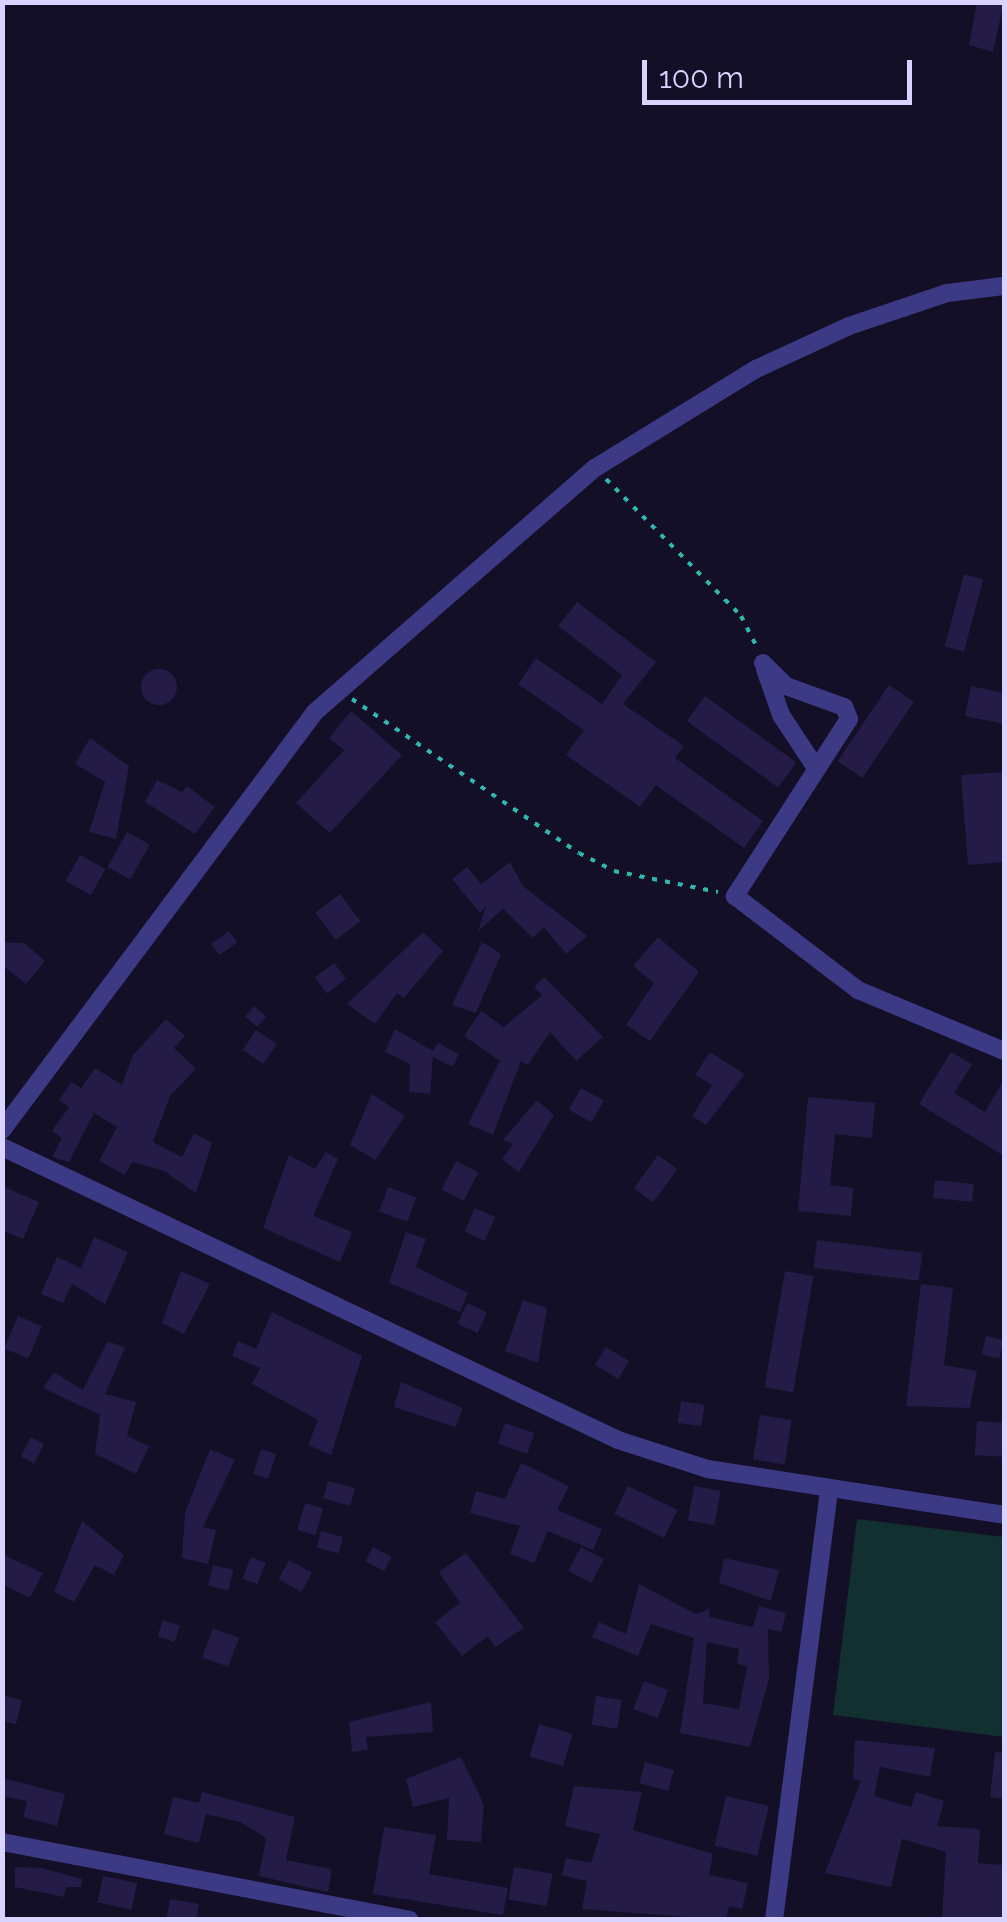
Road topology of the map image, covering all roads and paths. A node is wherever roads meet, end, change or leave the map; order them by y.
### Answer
1 (1004, 286) edge
2 (596, 468) junction
3 (763, 663) junction
4 (339, 692) junction
5 (816, 768) junction
6 (736, 896) junction
7 (1004, 1051) edge
8 (2, 1130) edge
9 (2, 1146) edge
10 (829, 1492) junction
11 (1004, 1515) edge
12 (2, 1842) edge
13 (410, 1920) edge
14 (774, 1920) edge

1 - 2 street
2 - 3 path
2 - 4 street
3 - 5 street
3 - 5 street
4 - 6 path
4 - 8 street
5 - 6 street
6 - 7 street
9 - 10 street
10 - 11 street
10 - 14 street
12 - 13 street

